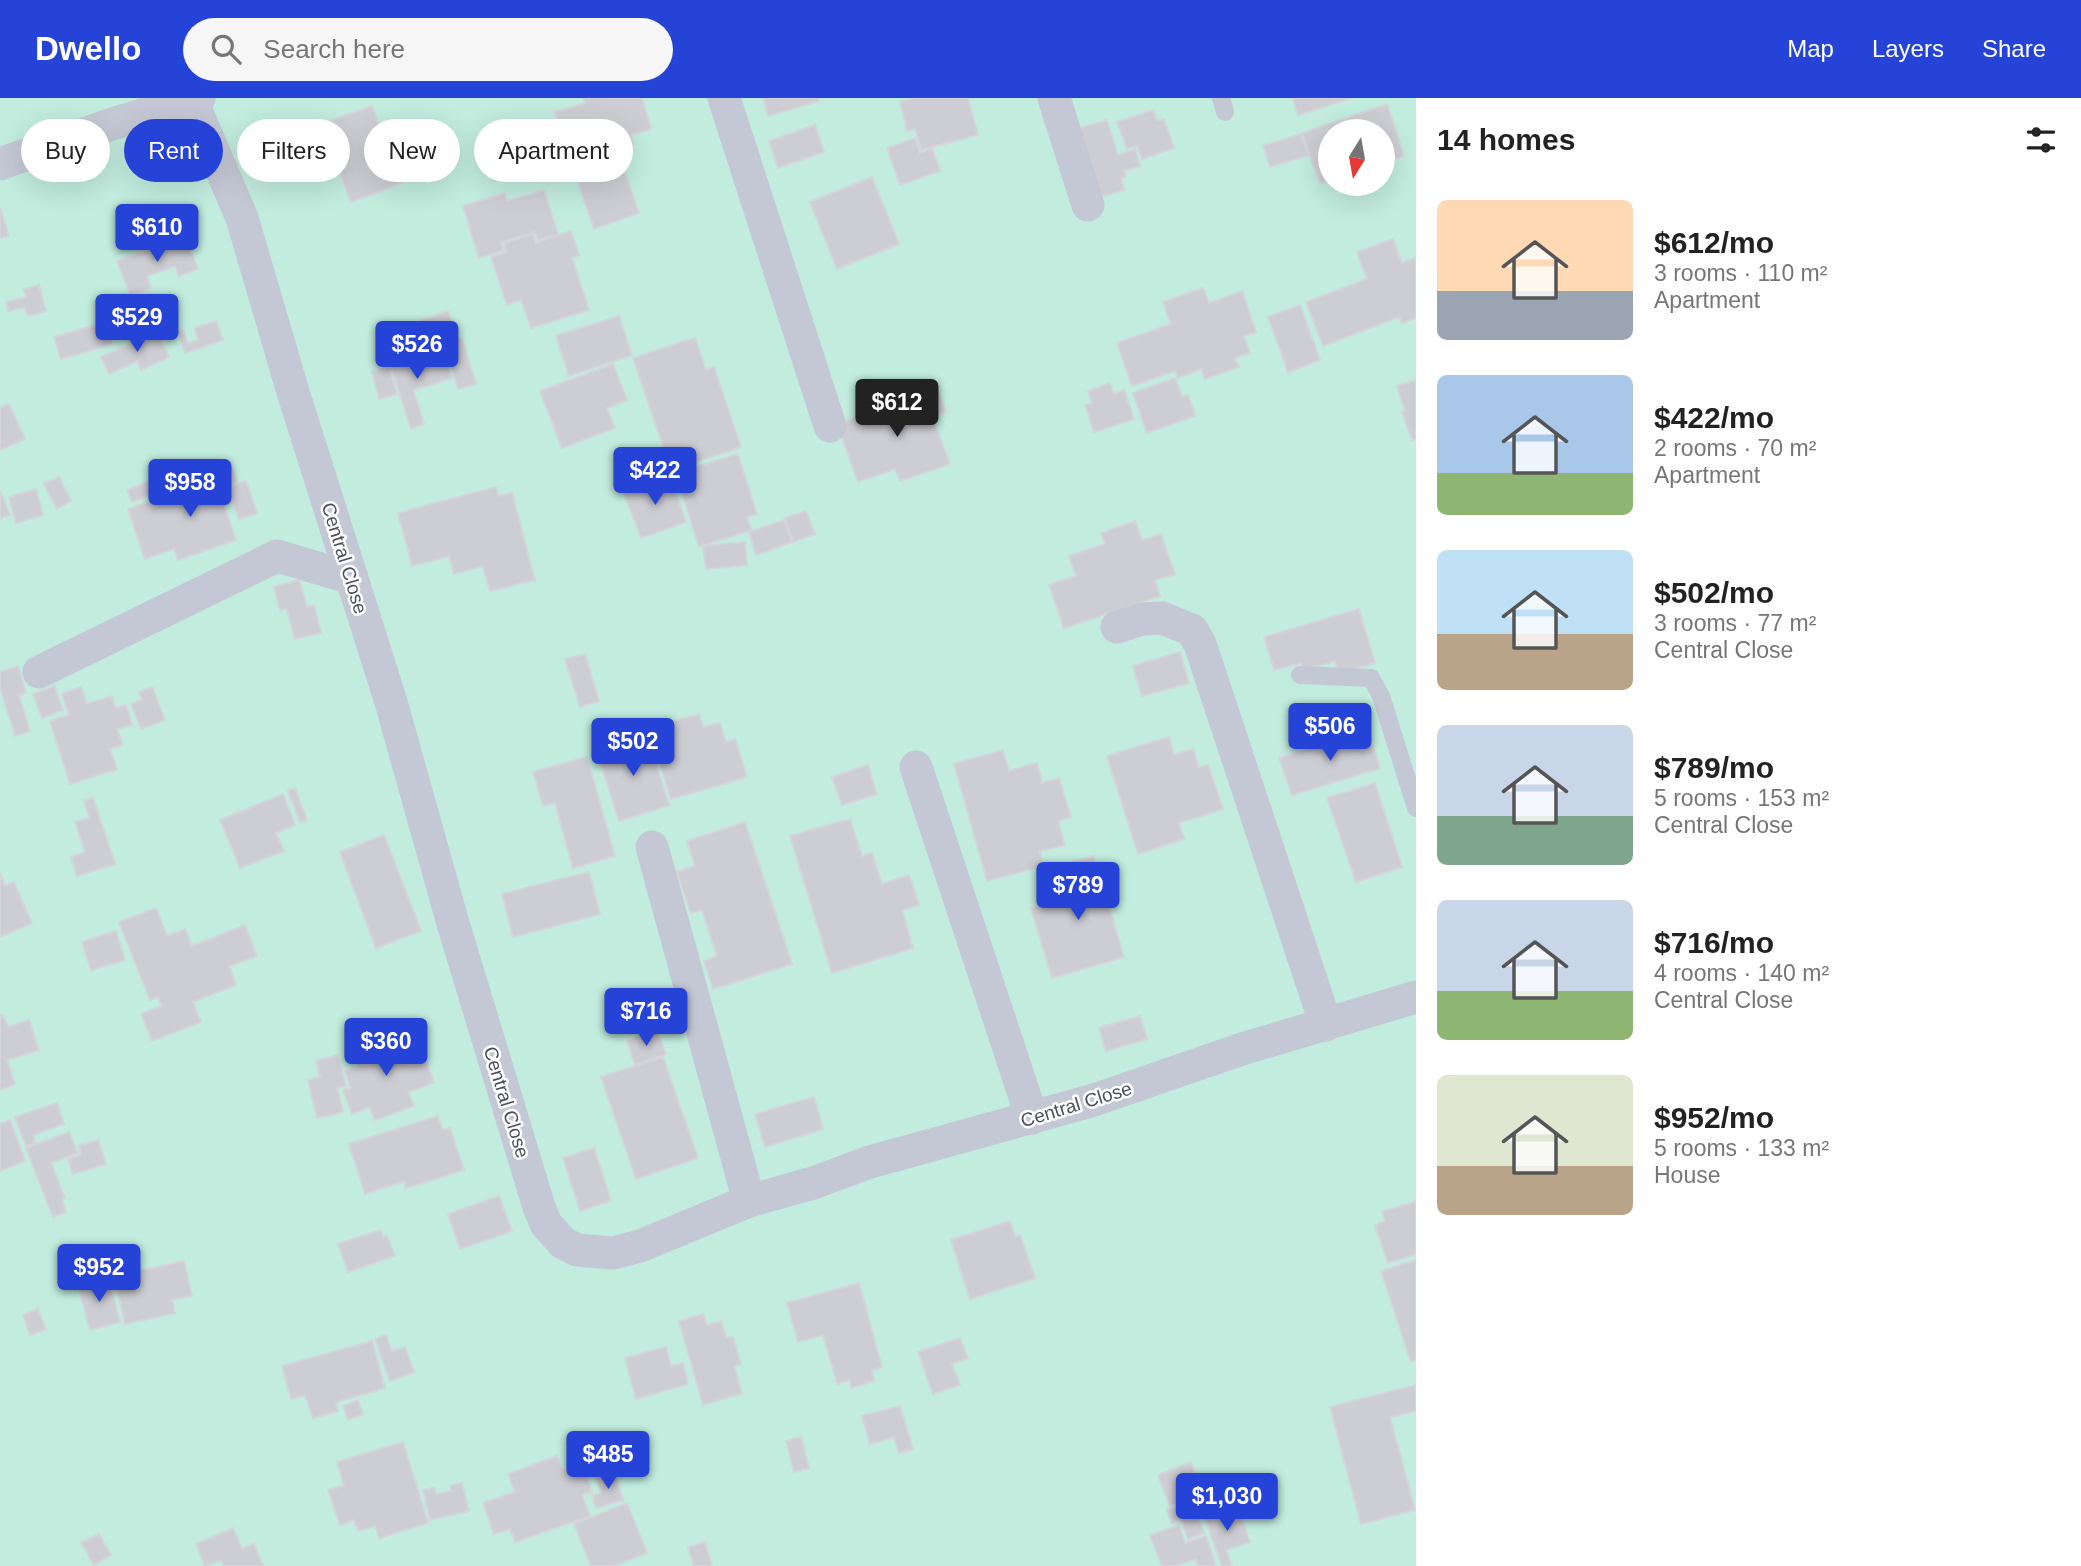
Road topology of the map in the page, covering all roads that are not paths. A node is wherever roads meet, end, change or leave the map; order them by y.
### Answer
1 (724, 98) edge
2 (1054, 98) edge
3 (195, 99) edge
4 (0, 164) edge
5 (1088, 205) dead end
6 (830, 426) dead end
7 (352, 578) junction
8 (1117, 627) dead end
9 (39, 672) dead end
10 (1300, 674) dead end
11 (916, 767) dead end
12 (1416, 808) edge
13 (652, 847) dead end
14 (1416, 997) edge
15 (1326, 1026) junction
16 (1032, 1118) junction
17 (749, 1201) junction

1 - 6 street
2 - 5 street
3 - 4 street
3 - 7 street, Central Close
7 - 9 street
7 - 17 street, Central Close
8 - 15 street
10 - 12 lane
11 - 16 street
13 - 17 street
14 - 15 street, Central Close
15 - 16 street, Central Close
16 - 17 street, Central Close

